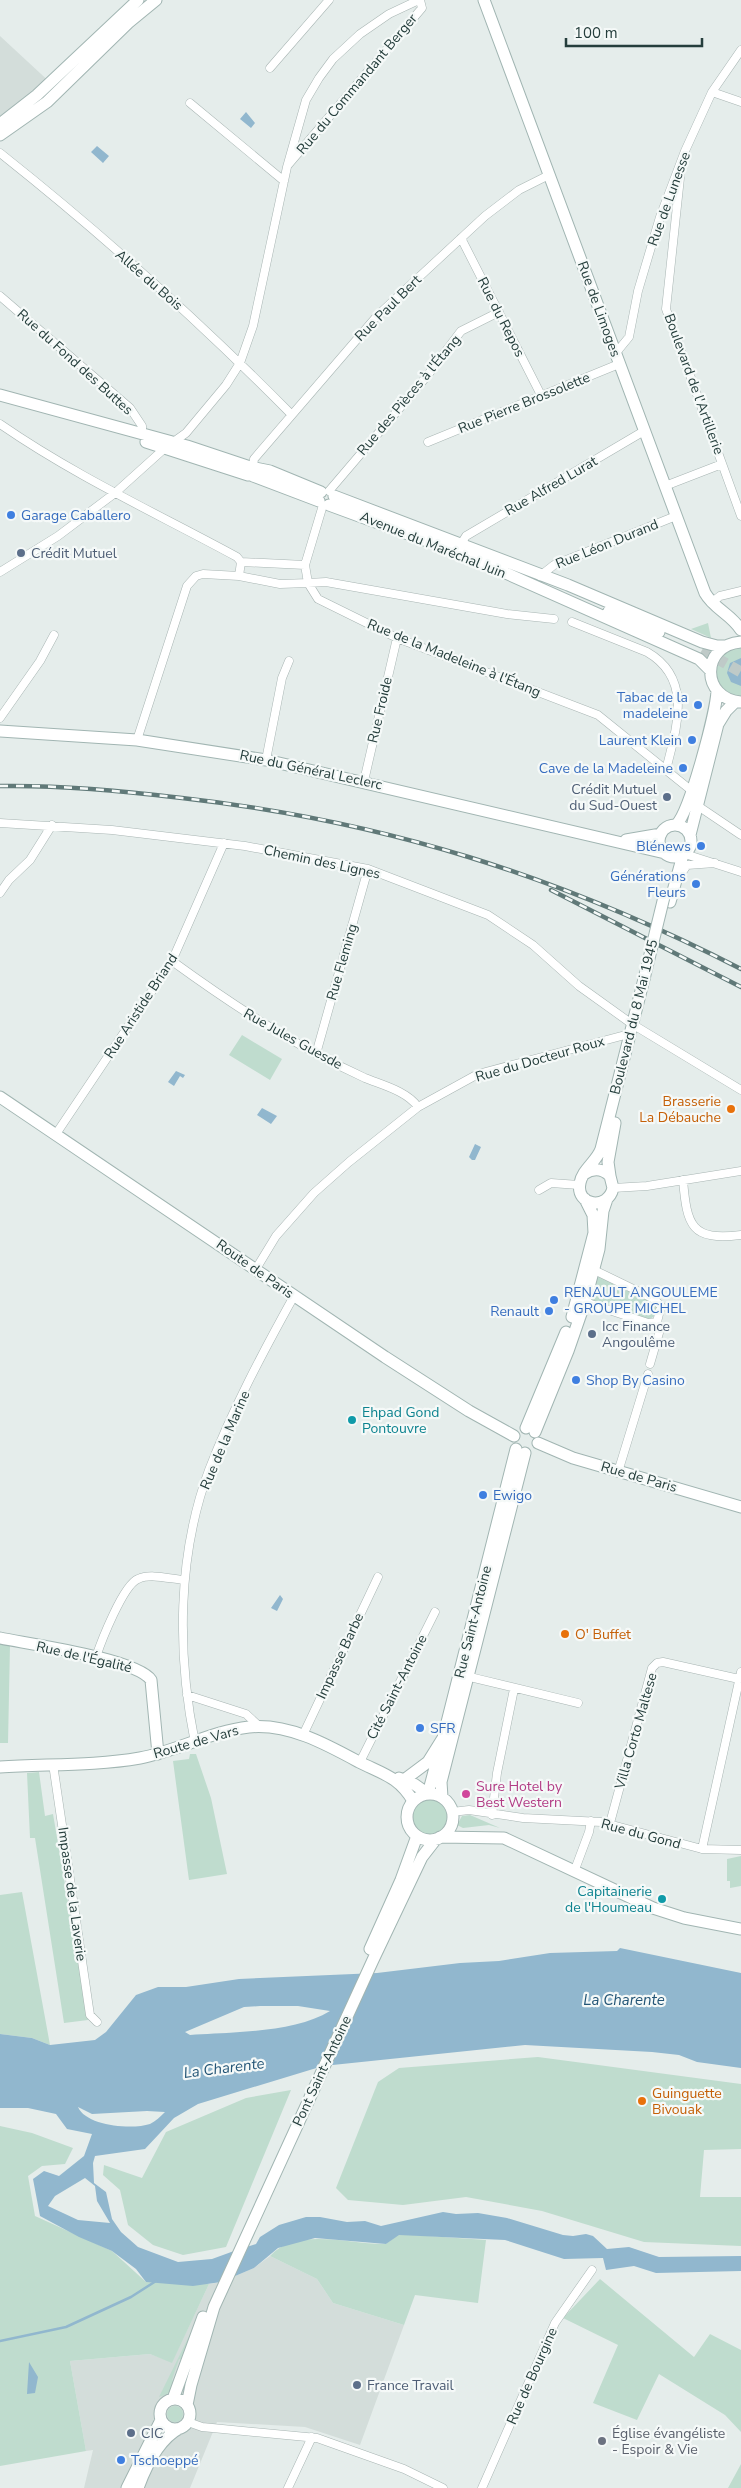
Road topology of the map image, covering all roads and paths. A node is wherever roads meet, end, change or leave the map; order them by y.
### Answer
1 (138, 0) edge
2 (156, 0) edge
3 (329, 0) edge
4 (420, 0) edge
5 (484, 0) edge
6 (741, 50) edge
7 (270, 68) dead end
8 (712, 92) junction
9 (741, 102) edge
10 (190, 103) dead end
11 (0, 124) edge
12 (0, 135) edge
13 (0, 153) edge
14 (682, 160) junction
15 (287, 167) junction
16 (549, 175) junction
17 (284, 181) junction
18 (461, 238) junction
19 (0, 296) edge
20 (499, 312) junction
21 (617, 359) junction
22 (240, 363) junction
23 (0, 395) edge
24 (542, 397) junction
25 (291, 414) junction
26 (74, 417) junction
27 (0, 424) edge
28 (644, 432) junction
29 (142, 434) junction
30 (428, 442) dead end
31 (170, 445) junction
32 (722, 464) junction
33 (252, 470) junction
34 (665, 486) junction
35 (115, 493) junction
36 (326, 498) junction
37 (676, 516) junction
38 (741, 516) edge
39 (461, 544) junction
40 (241, 562) junction
41 (305, 565) junction
42 (0, 572) edge
43 (239, 576) junction
44 (538, 581) junction
45 (308, 583) junction
46 (741, 591) edge
47 (711, 603) junction
48 (723, 612) junction
49 (554, 619) dead end
50 (572, 622) dead end
51 (741, 630) edge
52 (54, 635) dead end
53 (397, 638) junction
54 (654, 639) junction
55 (732, 644) edge
56 (702, 650) tunnel mouth
57 (647, 652) junction
58 (288, 661) dead end
59 (710, 670) junction
60 (717, 691) junction
61 (738, 702) edge
62 (0, 718) edge
63 (0, 731) edge
64 (137, 740) junction
65 (266, 760) junction
66 (666, 770) junction
67 (364, 781) junction
68 (692, 791) junction
69 (698, 806) junction
70 (0, 823) edge
71 (52, 825) junction
72 (676, 825) junction
73 (661, 834) junction
74 (741, 834) edge
75 (690, 836) junction
76 (617, 841) junction
77 (224, 843) junction
78 (667, 854) junction
79 (684, 854) junction
80 (715, 863) junction
81 (368, 869) junction
82 (741, 872) edge
83 (0, 893) edge
84 (667, 900) junction
85 (172, 961) junction
86 (632, 1034) junction
87 (316, 1054) junction
88 (620, 1082) junction
89 (741, 1090) edge
90 (0, 1097) edge
91 (418, 1107) junction
92 (56, 1134) junction
93 (741, 1171) edge
94 (582, 1180) junction
95 (682, 1180) junction
96 (612, 1182) junction
97 (538, 1190) dead end
98 (585, 1199) junction
99 (608, 1199) junction
100 (741, 1235) edge
101 (257, 1270) junction
102 (594, 1270) junction
103 (294, 1296) junction
104 (584, 1302) junction
105 (658, 1322) junction
106 (650, 1364) dead end
107 (648, 1374) dead end
108 (533, 1434) junction
109 (514, 1436) junction
110 (521, 1451) junction
111 (618, 1472) junction
112 (741, 1507) edge
113 (378, 1577) dead end
114 (184, 1580) junction
115 (435, 1612) dead end
116 (0, 1638) edge
117 (96, 1657) junction
118 (470, 1677) junction
119 (740, 1681) edge
120 (514, 1689) junction
121 (187, 1695) junction
122 (578, 1703) dead end
123 (260, 1727) junction
124 (303, 1735) junction
125 (443, 1738) junction
126 (195, 1743) junction
127 (158, 1754) junction
128 (360, 1762) junction
129 (53, 1764) junction
130 (0, 1767) edge
131 (383, 1773) junction
132 (404, 1780) junction
133 (428, 1794) junction
134 (442, 1797) junction
135 (413, 1801) junction
136 (452, 1812) junction
137 (492, 1815) junction
138 (590, 1821) junction
139 (610, 1823) junction
140 (450, 1826) junction
141 (417, 1836) junction
142 (438, 1838) junction
143 (467, 1838) junction
144 (702, 1849) junction
145 (741, 1850) edge
146 (416, 1855) junction
147 (574, 1872) junction
148 (741, 1929) edge
149 (97, 2022) dead end
150 (592, 2270) dead end
151 (211, 2306) junction
152 (174, 2399) junction
153 (187, 2405) junction
154 (162, 2420) junction
155 (185, 2425) junction
156 (312, 2437) junction
157 (127, 2488) edge
158 (138, 2488) edge
159 (288, 2488) edge
160 (443, 2488) edge
161 (482, 2488) edge

1 - 11 main road
2 - 12 main road
3 - 7 street
4 - 15 street, Rue du Commandant Berger
4 - 15 street
5 - 16 main road, Rue de Limoges
6 - 8 street, Rue de Lunesse
8 - 9 street
8 - 14 street, Rue de Lunesse
10 - 17 street
13 - 22 street, Allée du Bois
14 - 21 street, Rue de Lunesse
14 - 32 street, Boulevard de l'Artillerie
15 - 17 street
16 - 18 street, Rue Paul Bert
16 - 21 main road, Rue de Limoges
17 - 22 street
18 - 20 street, Rue du Repos
18 - 25 street, Rue Paul Bert
19 - 29 street, Rue du Fond des Buttes
20 - 24 street, Rue du Repos
20 - 36 street, Rue des Pièces à l'Étang
21 - 24 street, Rue Pierre Brossolette
21 - 28 main road, Rue de Limoges
22 - 25 street, Allée du Bois
22 - 31 street
23 - 26 main road, Avenue du Maréchal Juin
24 - 30 street, Rue Pierre Brossolette
25 - 33 street, Rue Paul Bert
26 - 29 main road, Avenue du Maréchal Juin
26 - 31 main road, Avenue du Maréchal Juin
27 - 35 street
28 - 34 main road, Rue de Limoges
28 - 39 street, Rue Alfred Lurat
29 - 31 main road, Avenue du Maréchal Juin
31 - 33 main road, Avenue du Maréchal Juin
31 - 35 street
32 - 34 street
32 - 38 street, Boulevard de l'Artillerie
33 - 36 main road, Avenue du Maréchal Juin
34 - 37 main road, Rue de Limoges
35 - 40 street
35 - 42 street
36 - 39 main road, Avenue du Maréchal Juin
36 - 41 street
36 - 44 main road, Avenue du Maréchal Juin
37 - 44 street, Rue Léon Durand
37 - 47 main road, Rue de Limoges
39 - 44 main road, Avenue du Maréchal Juin
40 - 41 street
40 - 43 street
41 - 45 street
43 - 45 street
43 - 64 street
44 - 54 main road, Avenue du Maréchal Juin
44 - 55 main road, Avenue du Maréchal Juin
44 - 56 main road, Avenue du Maréchal Juin
45 - 49 street
45 - 53 street, Rue de la Madeleine à l'Étang
46 - 47 street
47 - 48 main road, Rue de Limoges
48 - 51 main road, Rue de Limoges
48 - 55 main road
50 - 57 street
52 - 62 street
53 - 66 street, Rue de la Madeleine à l'Étang
53 - 67 street, Rue Froide
54 - 57 street
54 - 59 main road, Avenue du Maréchal Juin
55 - 59 main road
57 - 66 street
58 - 65 street
59 - 60 main road
60 - 61 main road
60 - 68 main road
61 - 69 main road
63 - 64 main road, Rue du Général Leclerc
64 - 65 main road, Rue du Général Leclerc
65 - 67 main road, Rue du Général Leclerc
66 - 68 street, Rue de la Madeleine à l'Étang
67 - 76 main road, Rue du Général Leclerc
68 - 72 main road
69 - 74 street
69 - 75 main road
70 - 71 street, Chemin des Lignes
71 - 77 street, Chemin des Lignes
71 - 83 street
72 - 73 main road
72 - 75 main road
73 - 76 main road
73 - 78 main road
75 - 79 main road
76 - 78 main road, Rue du Général Leclerc
77 - 81 street, Chemin des Lignes
77 - 85 street, Rue Aristide Briand
78 - 79 main road
78 - 84 main road, Boulevard du 8 Mai 1945
79 - 80 street
79 - 84 main road, Boulevard du 8 Mai 1945
80 - 82 street
80 - 84 street
81 - 86 street, Chemin des Lignes
81 - 87 street, Rue Fleming
84 - 86 main road, Boulevard du 8 Mai 1945
85 - 87 street, Rue Jules Guesde
85 - 92 street, Rue Aristide Briand
86 - 88 main road, Boulevard du 8 Mai 1945
86 - 89 street, Chemin des Lignes
86 - 91 street, Rue du Docteur Roux
87 - 91 street, Rue Jules Guesde
88 - 94 main road, Boulevard du 8 Mai 1945
88 - 96 main road, Boulevard du 8 Mai 1945
90 - 92 main road, Route de Paris
91 - 101 street, Rue du Docteur Roux
92 - 101 main road, Route de Paris
93 - 95 street
94 - 96 main road
94 - 97 street
94 - 98 main road
95 - 96 street
95 - 100 street
96 - 99 main road
98 - 99 main road
98 - 108 main road
99 - 102 main road
101 - 103 main road, Route de Paris
102 - 104 main road
102 - 105 street
103 - 109 main road, Route de Paris
103 - 114 street, Rue de la Marine
104 - 105 street
104 - 108 main road
105 - 106 street
107 - 111 street
108 - 109 main road
108 - 110 main road
108 - 111 main road, Rue de Paris
109 - 110 main road
110 - 118 main road, Rue Saint-Antoine
110 - 125 main road, Rue Saint-Antoine
111 - 112 main road, Rue de Paris
113 - 124 street, Impasse Barbe
114 - 117 street
114 - 121 street, Rue de la Marine
115 - 128 street, Cité Saint-Antoine
116 - 117 main road, Rue de l'Égalité
117 - 127 main road, Rue de l'Égalité
118 - 120 street
118 - 134 main road, Rue Saint-Antoine
119 - 139 street, Villa Corto Maltese
119 - 144 street
120 - 122 street
120 - 137 street
121 - 123 street
121 - 126 street, Rue de la Marine
123 - 124 main road, Route de Vars
123 - 126 main road, Route de Vars
124 - 128 main road, Route de Vars
125 - 132 main road, Rue Saint-Antoine
125 - 133 main road
126 - 127 main road, Route de Vars
127 - 129 main road, Route de Vars
128 - 131 main road, Route de Vars
129 - 130 main road, Route de Vars
129 - 149 street, Impasse de la Laverie
131 - 132 main road, Route de Vars
131 - 135 main road, Route de Vars
132 - 133 main road, Route de Vars
133 - 134 main road
133 - 135 main road
134 - 136 main road
135 - 141 main road
136 - 137 street, Rue du Gond
136 - 140 main road
137 - 138 street, Rue du Gond
138 - 139 street, Rue du Gond
138 - 147 street
139 - 144 street, Rue du Gond
140 - 142 main road
140 - 143 main road
141 - 142 main road
141 - 146 main road, Pont Saint-Antoine
142 - 143 main road
142 - 146 main road, Pont Saint-Antoine
143 - 147 main road
144 - 145 street, Rue du Gond
146 - 151 main road, Pont Saint-Antoine
147 - 148 main road
150 - 161 street, Rue de Bourgine
151 - 152 main road
151 - 153 main road
152 - 153 main road
152 - 154 main road
153 - 155 main road
154 - 155 main road
154 - 157 main road
155 - 156 street
155 - 158 main road
156 - 159 street
156 - 160 street

